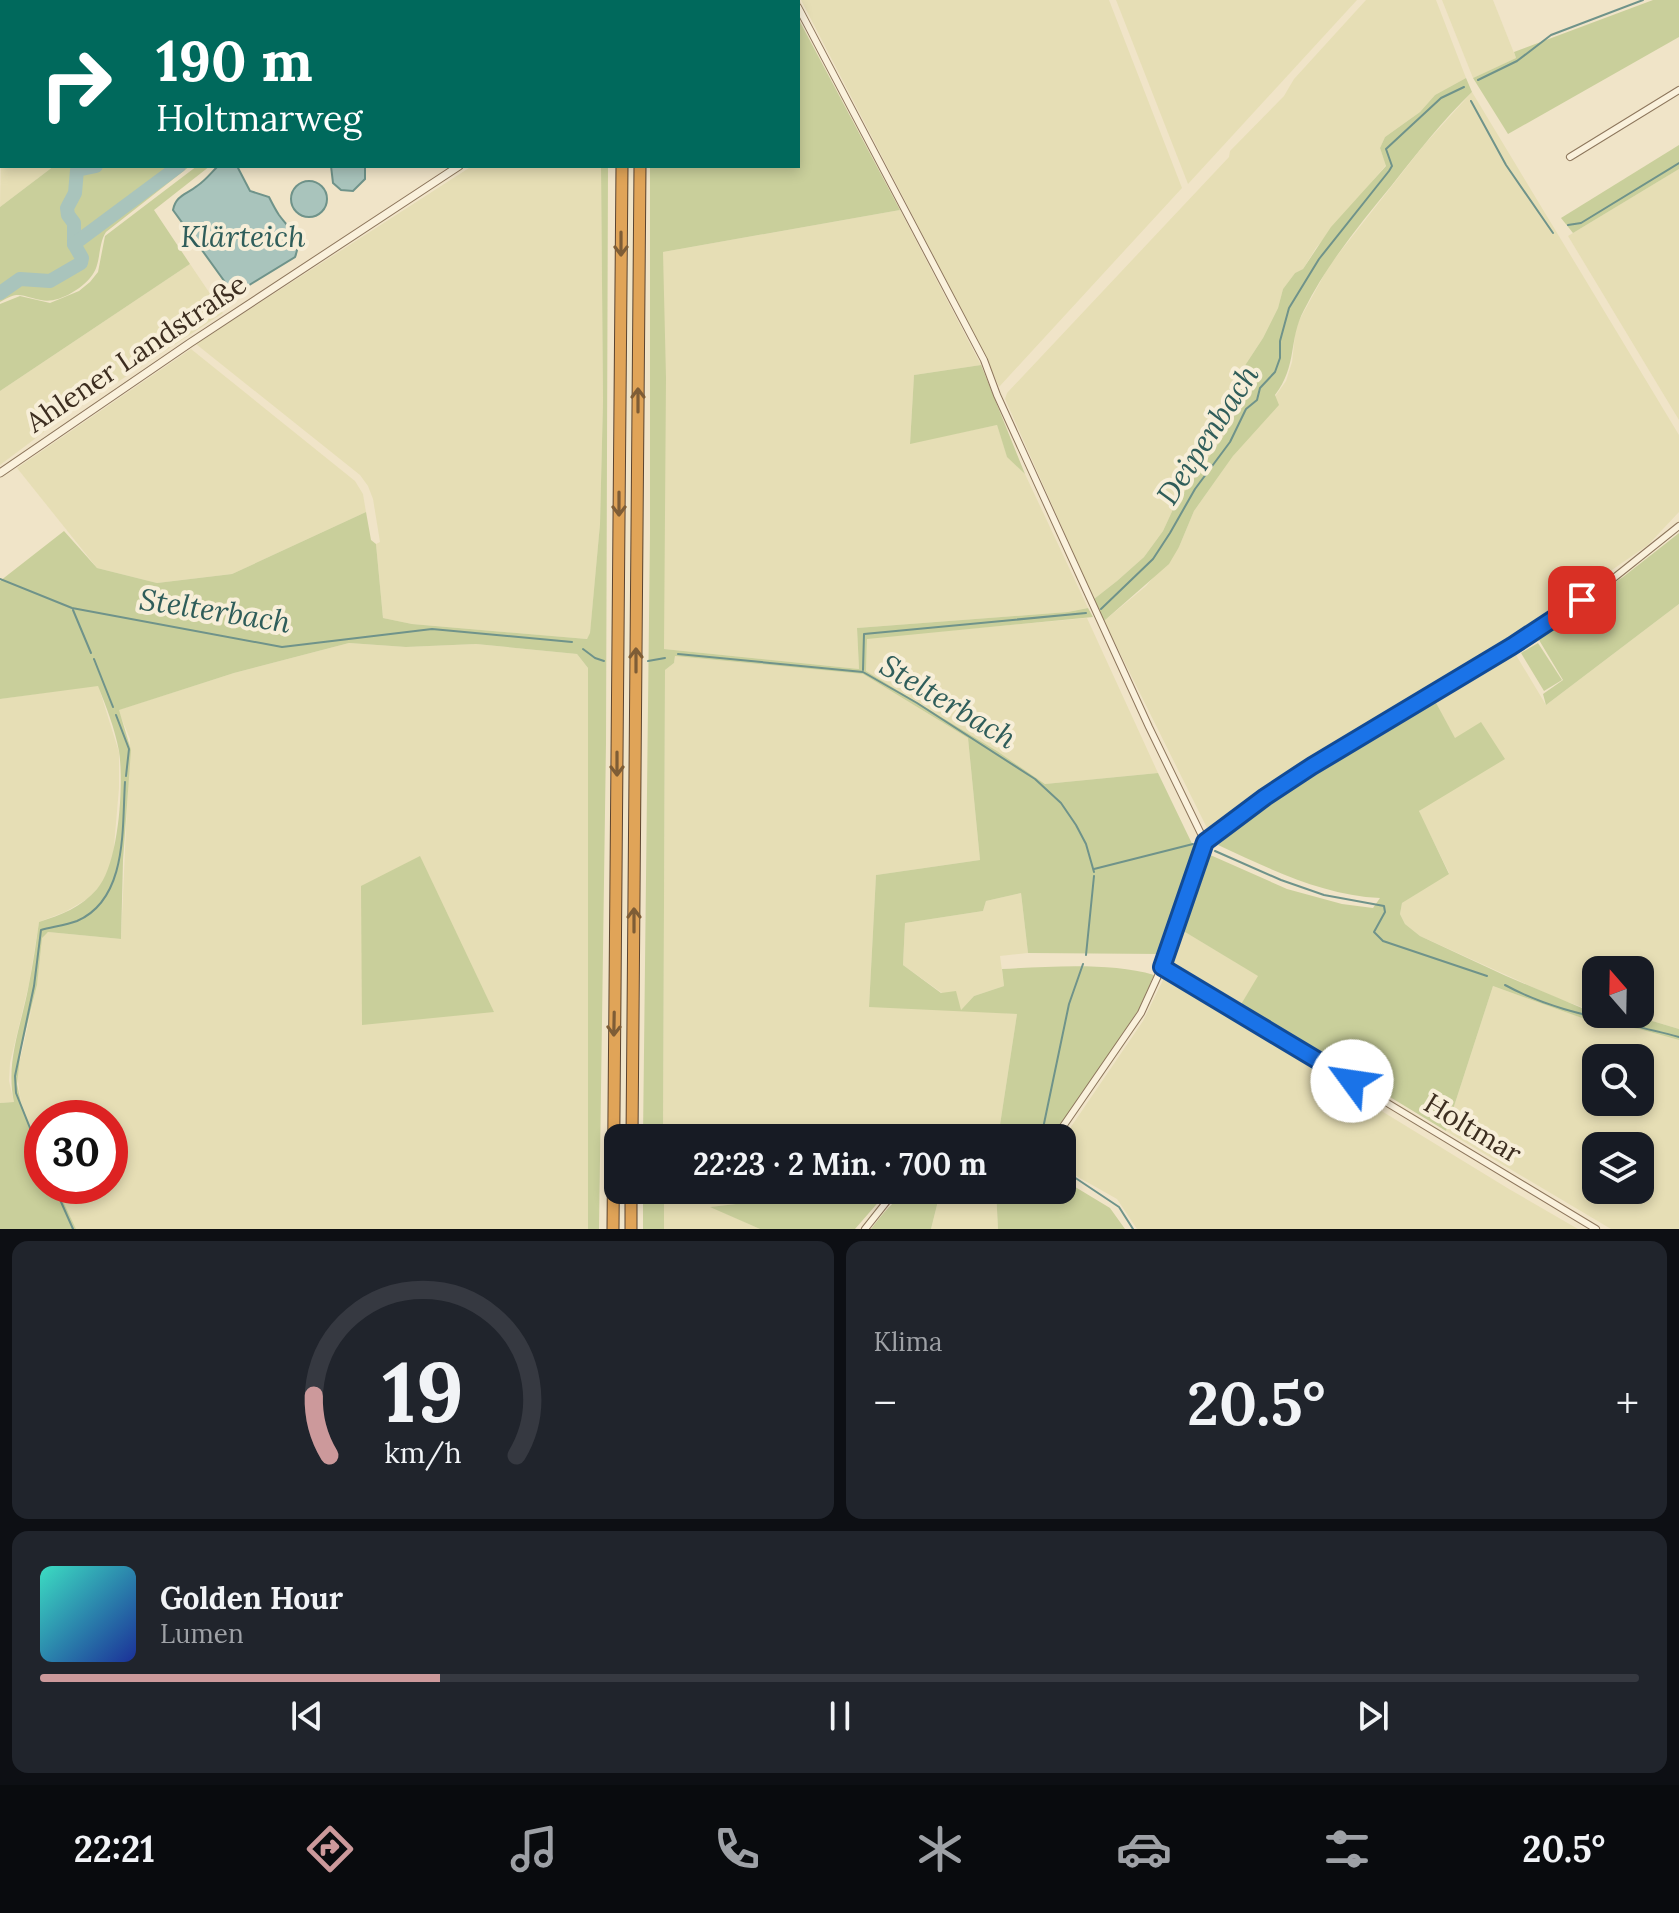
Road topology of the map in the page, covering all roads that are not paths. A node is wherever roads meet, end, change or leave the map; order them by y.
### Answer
1 (800, 11) edge
2 (1679, 90) edge
3 (1570, 157) dead end
4 (456, 168) edge
5 (622, 168) edge
6 (640, 168) edge
7 (0, 473) edge
8 (1679, 526) edge
9 (1205, 842) junction
10 (1162, 967) junction
11 (632, 1124) edge
12 (1065, 1124) edge
13 (631, 1204) edge
14 (885, 1204) edge
15 (613, 1229) edge
16 (631, 1229) edge
17 (865, 1229) edge
18 (1596, 1229) edge

1 - 9 street
2 - 3 street
4 - 7 street, Ahlener Landstraße
5 -> 15 highway
11 -> 6 highway
8 - 9 street
9 - 10 street
10 - 12 street
10 - 18 street, Holtmar
13 - 16 highway
14 - 17 street

